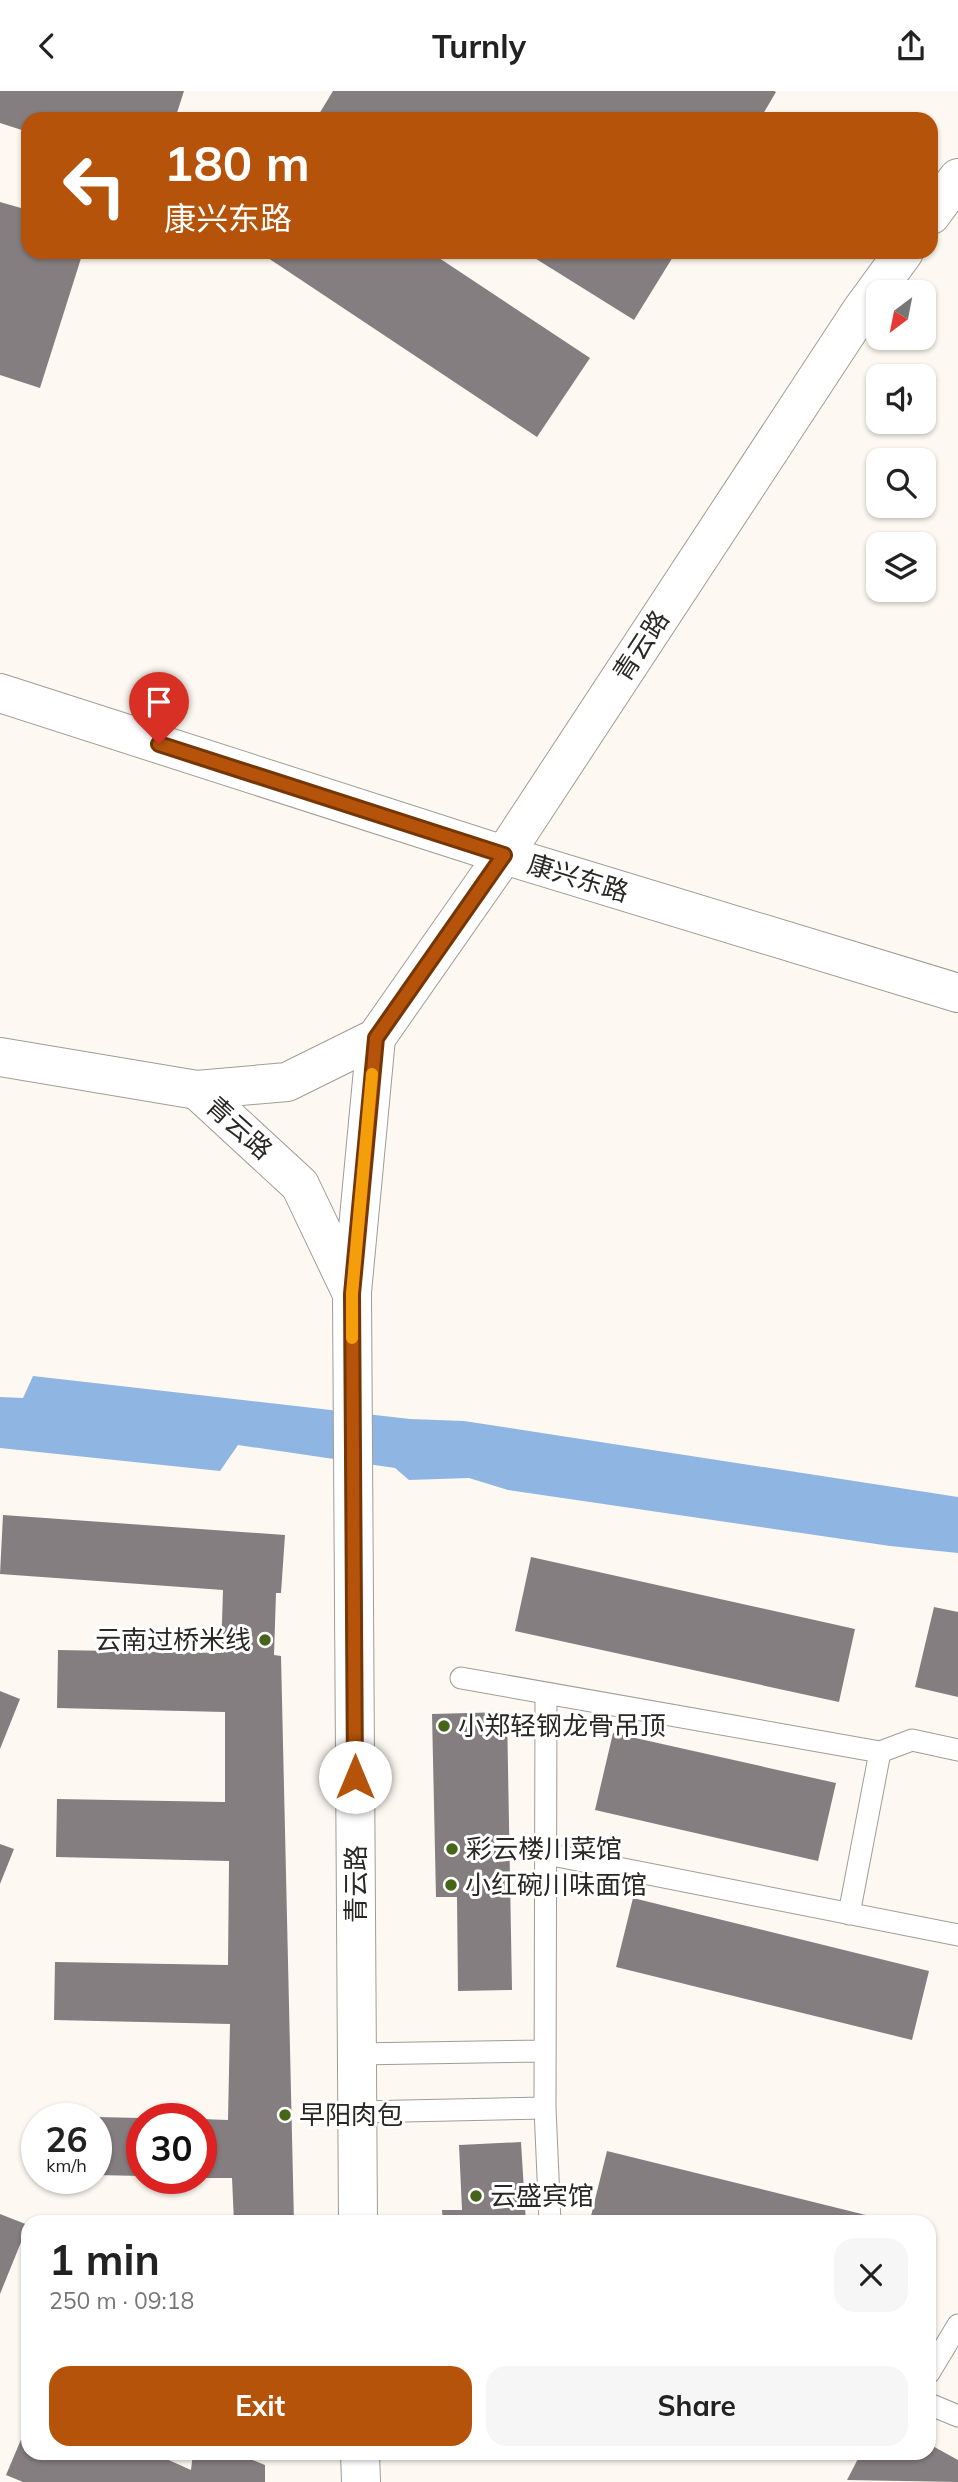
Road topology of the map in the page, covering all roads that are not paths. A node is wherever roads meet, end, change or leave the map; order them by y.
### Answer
1 (958, 178) edge
2 (938, 205) edge
3 (899, 259) edge
4 (0, 693) edge
5 (504, 855) junction
6 (958, 993) edge
7 (376, 1038) junction
8 (0, 1057) edge
9 (197, 1090) junction
10 (352, 1294) junction
11 (461, 1678) dead end
12 (546, 1693) junction
13 (958, 1750) edge
14 (880, 1752) junction
15 (547, 1854) junction
16 (849, 1914) junction
17 (958, 1935) edge
18 (545, 2051) junction
19 (356, 2054) junction
20 (545, 2108) junction
21 (357, 2112) junction
22 (358, 2215) edge
23 (550, 2215) edge
24 (958, 2325) edge
25 (936, 2361) edge
26 (936, 2407) edge
27 (958, 2416) edge
28 (360, 2460) edge
29 (361, 2482) edge

1 - 2 street
3 - 5 street, 青云路
4 - 5 street, 康兴东路
5 - 6 street, 康兴东路
5 - 7 street, 青云路
7 - 9 street, 青云路
7 - 10 street, 青云路
8 - 9 street
9 - 10 street, 青云路
10 - 19 street, 青云路
11 - 12 lane
12 - 14 lane
12 - 15 lane
13 - 14 lane
14 - 16 lane
15 - 16 lane
15 - 18 lane
16 - 17 lane
18 - 19 lane
18 - 20 lane
19 - 21 street, 青云路
20 - 21 lane
20 - 23 lane
21 - 22 street, 青云路
24 - 25 lane
26 - 27 lane
28 - 29 street

